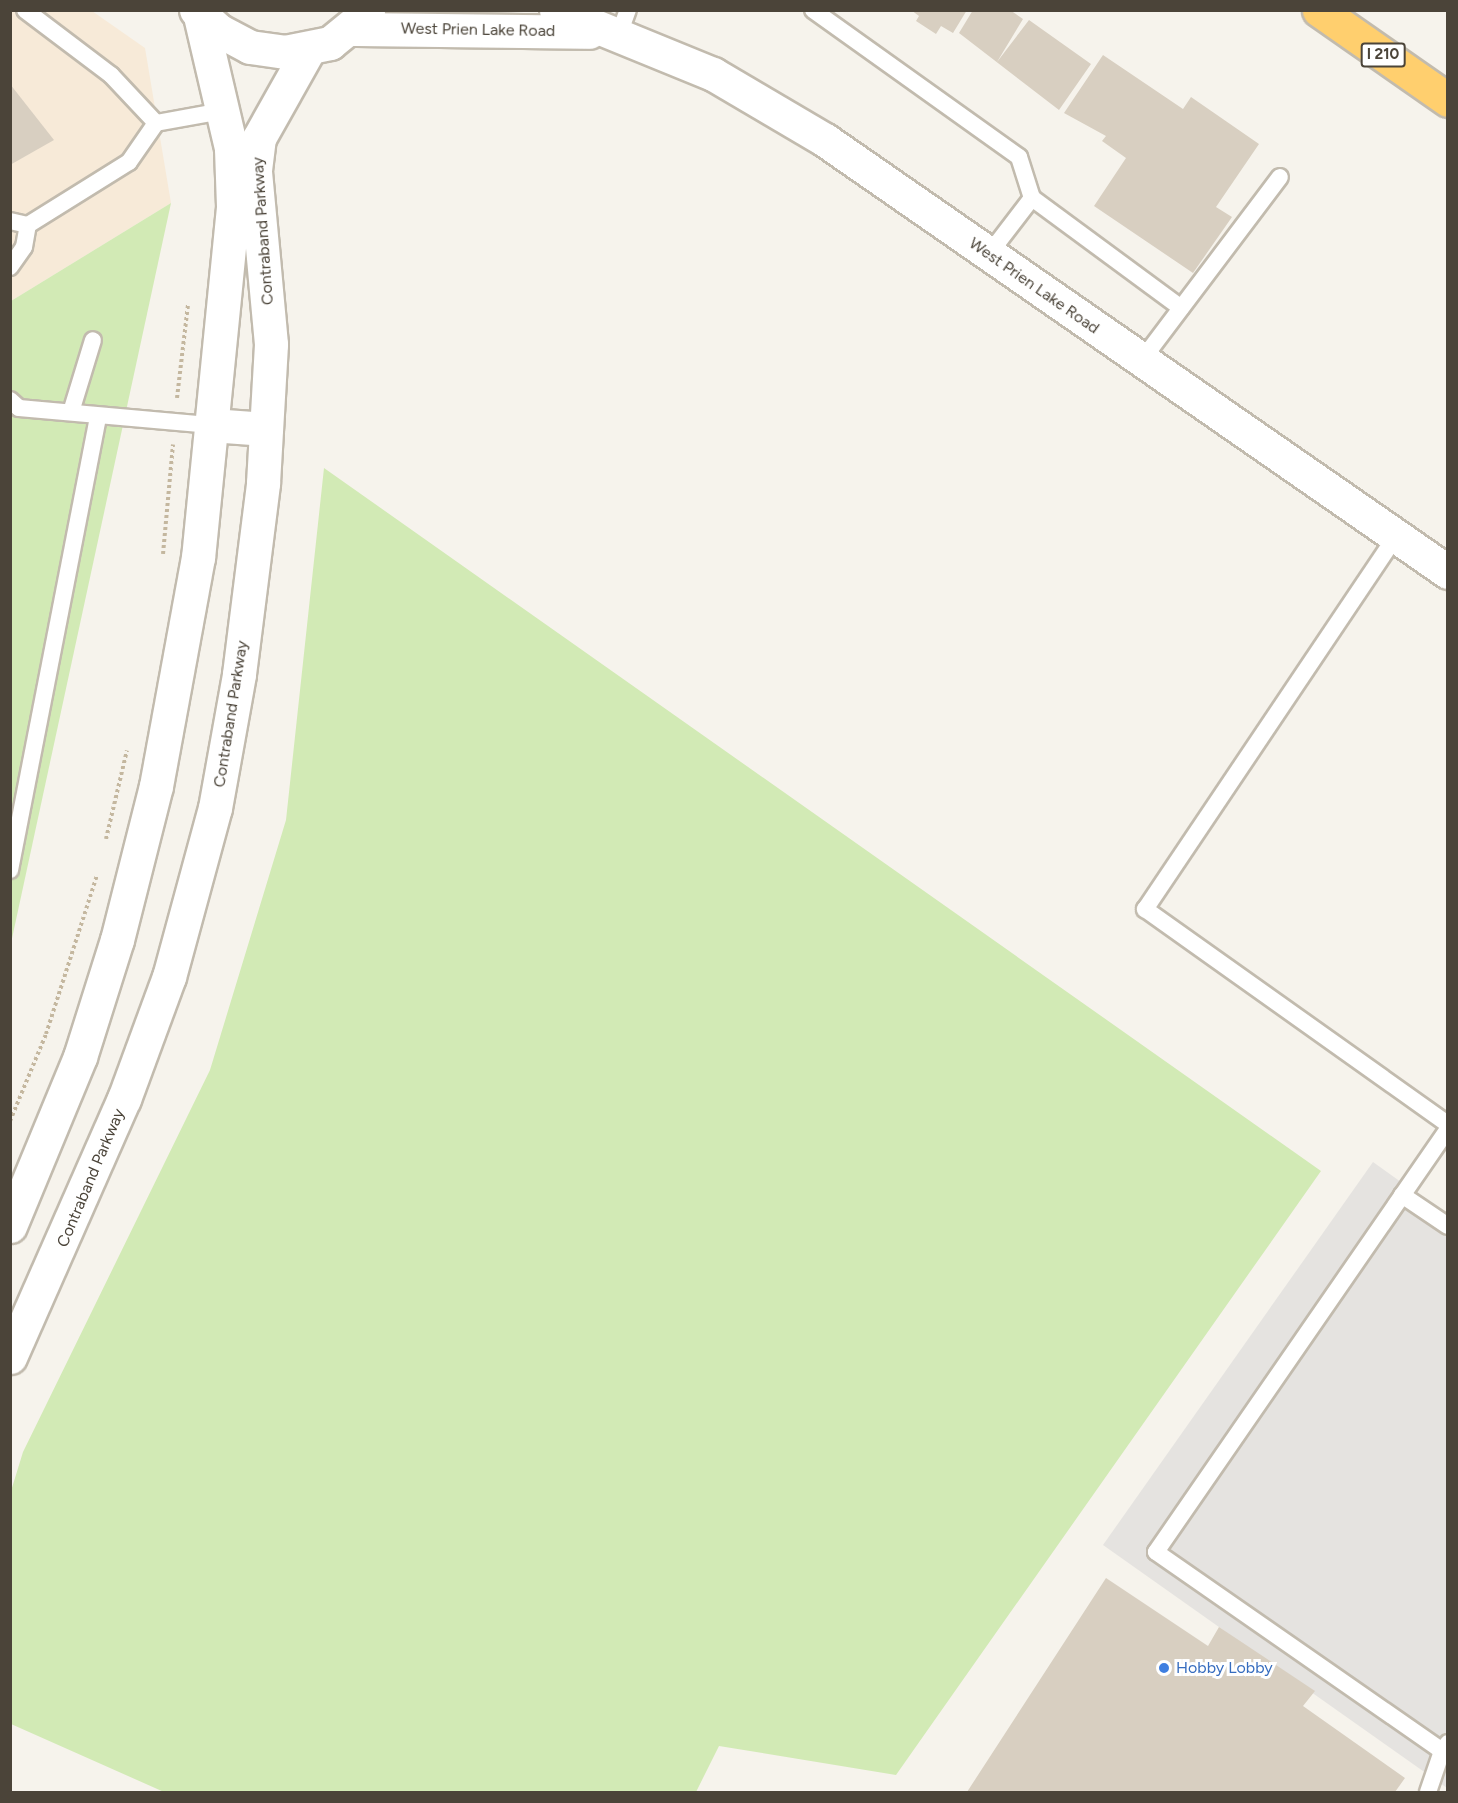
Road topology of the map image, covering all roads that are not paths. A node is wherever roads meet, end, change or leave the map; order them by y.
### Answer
1 (25, 10) edge
2 (555, 10) edge
3 (813, 10) edge
4 (1319, 10) edge
5 (198, 13) edge
6 (361, 20) edge
7 (617, 27) edge
8 (309, 49) junction
9 (1448, 100) edge
10 (222, 111) junction
11 (156, 123) junction
12 (1280, 177) dead end
13 (1032, 198) junction
14 (10, 221) edge
15 (28, 225) junction
16 (989, 254) junction
17 (10, 267) edge
18 (1181, 308) junction
19 (93, 340) dead end
20 (1142, 360) junction
21 (13, 410) edge
22 (71, 412) junction
23 (98, 416) junction
24 (211, 425) junction
25 (266, 429) junction
26 (1396, 536) junction
27 (1448, 572) edge
28 (10, 870) edge
29 (1448, 1124) edge
30 (1448, 1129) edge
31 (1402, 1195) junction
32 (10, 1226) edge
33 (1448, 1226) edge
34 (10, 1357) edge
35 (1445, 1747) edge
36 (1428, 1792) edge

1 - 11 lane
2 - 7 street, West Prien Lake Road
3 - 13 lane
4 - 9 highway, I 210
5 - 8 street, West Prien Lake Road
5 - 10 street, Contraband Parkway
6 - 7 street, West Prien Lake Road
6 - 8 street, West Prien Lake Road
7 - 16 street, West Prien Lake Road
8 - 25 street, Contraband Parkway
10 - 11 lane
10 - 24 street, Contraband Parkway
11 - 15 lane
12 - 18 lane
13 - 16 lane
13 - 18 lane
14 - 15 lane
15 - 17 lane
16 - 20 street, West Prien Lake Road
18 - 20 lane
19 - 22 lane
20 - 26 street, West Prien Lake Road
21 - 22 lane
22 - 23 lane
23 - 24 lane
23 - 28 lane
24 - 25 street
24 - 32 street, Contraband Parkway
25 - 34 street, Contraband Parkway
26 - 27 street, West Prien Lake Road
26 - 29 lane
30 - 31 lane
31 - 33 lane
31 - 35 lane
35 - 36 lane

